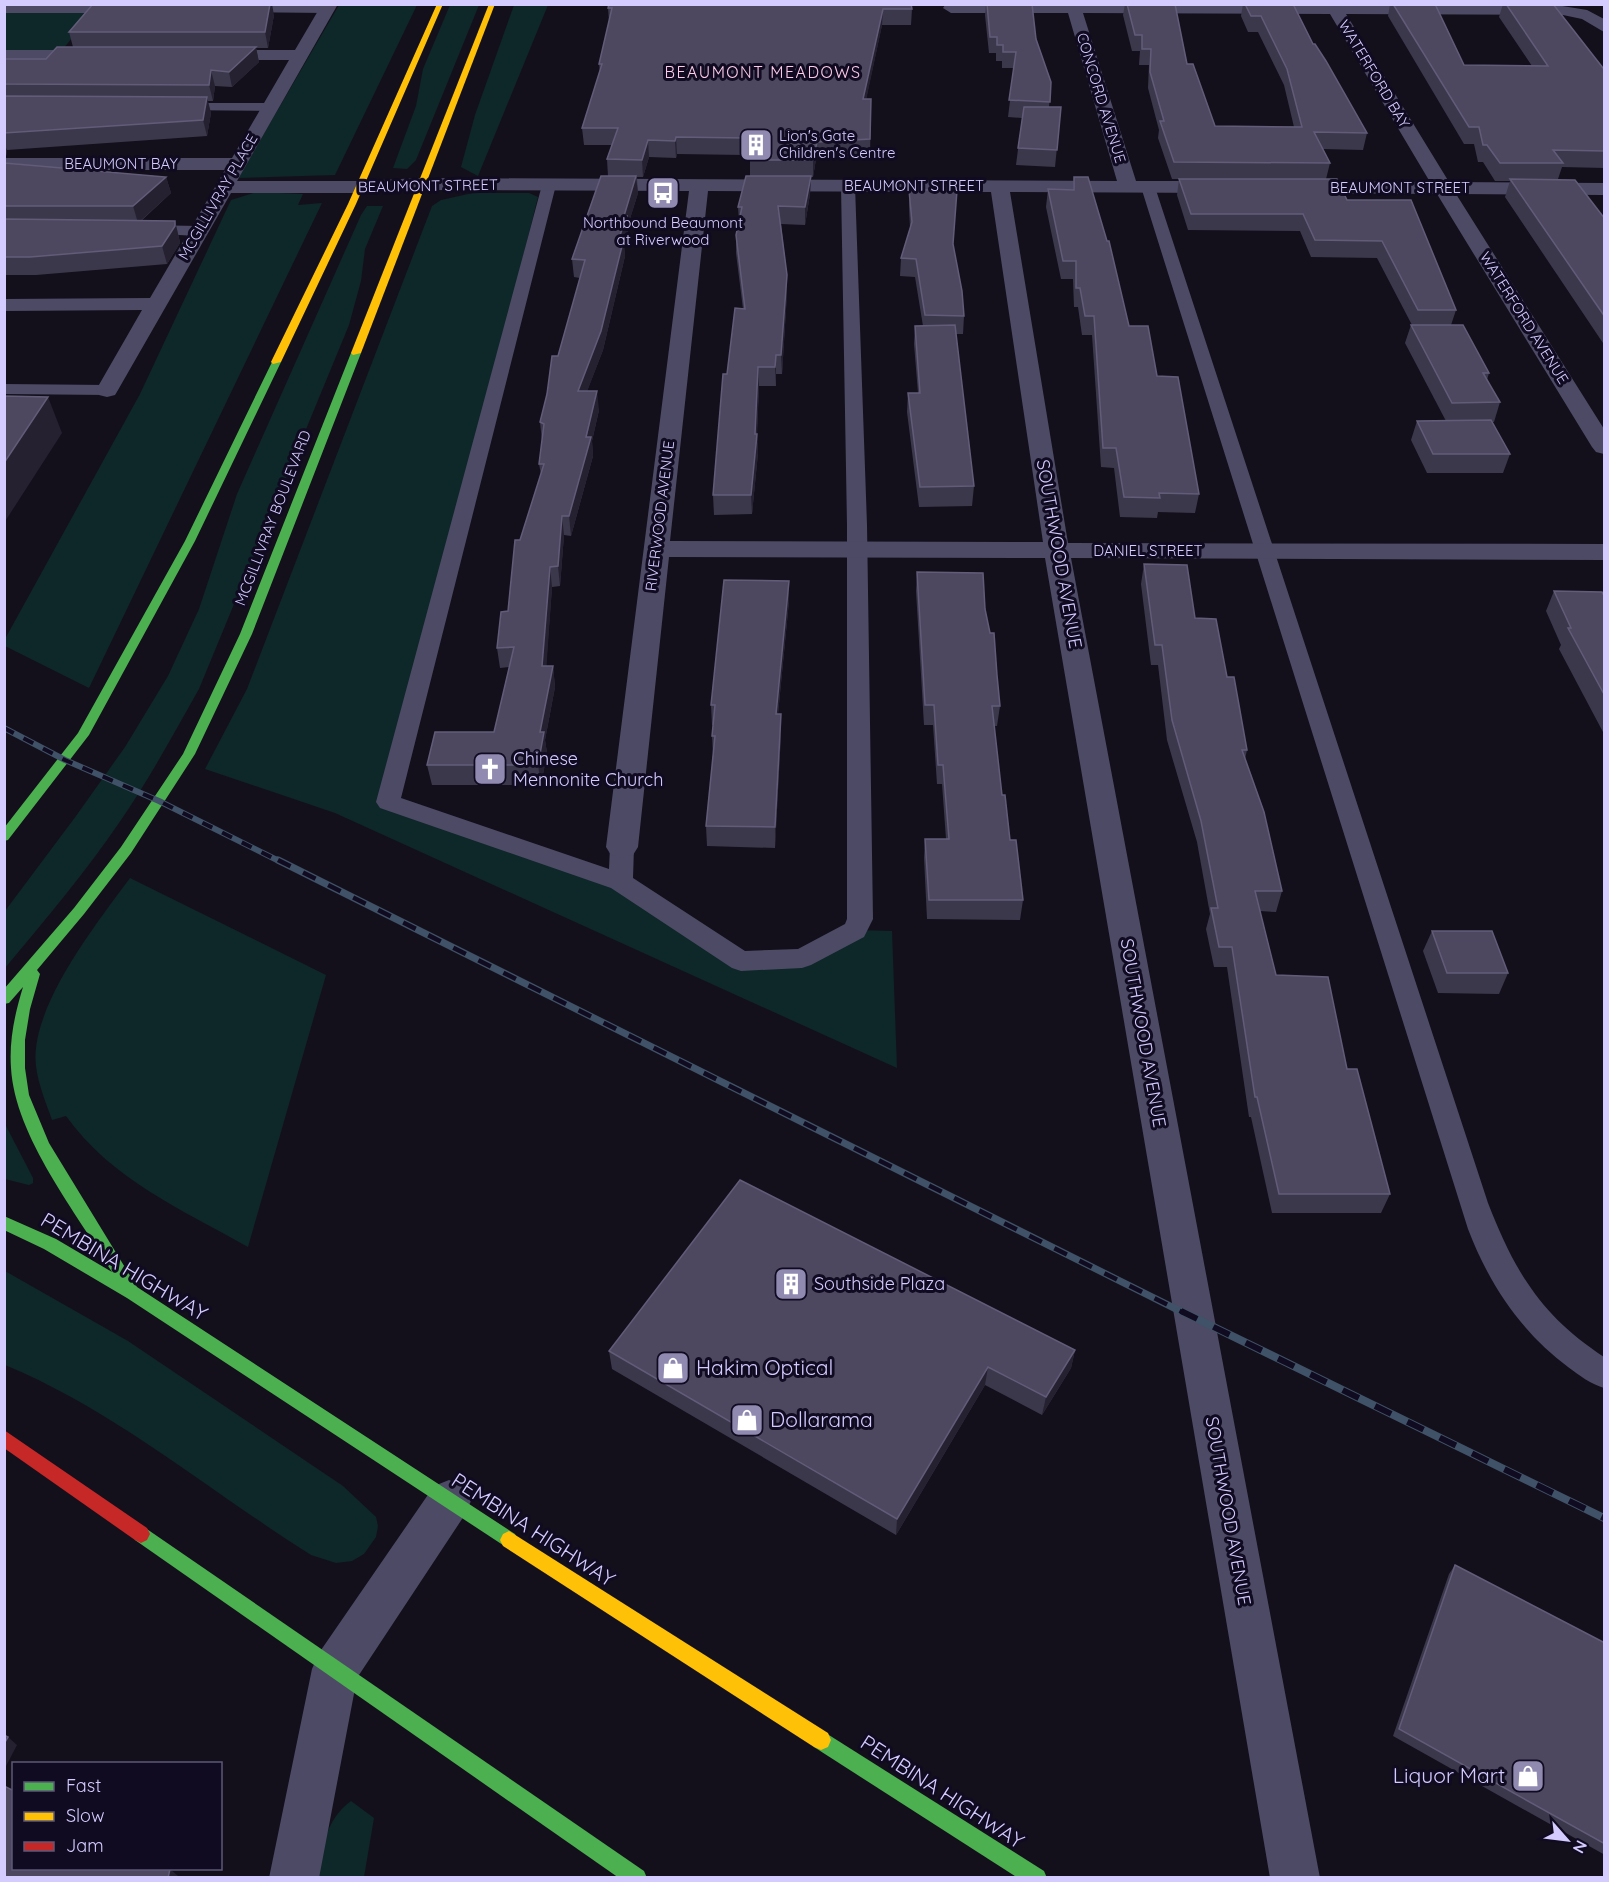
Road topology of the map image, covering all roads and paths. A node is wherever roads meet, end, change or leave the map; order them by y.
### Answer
1 (440, 4) edge
2 (492, 4) edge
3 (329, 7) edge
4 (951, 8) dead end
5 (1074, 8) junction
6 (4, 9) edge
7 (136, 9) edge
8 (232, 9) edge
9 (1335, 9) junction
10 (1605, 27) edge
11 (4, 55) edge
12 (111, 55) edge
13 (194, 55) edge
14 (301, 55) junction
15 (166, 107) edge
16 (271, 107) junction
17 (4, 164) edge
18 (237, 164) junction
19 (422, 184) junction
20 (549, 185) junction
21 (699, 186) junction
22 (848, 186) junction
23 (1000, 186) junction
24 (359, 187) junction
25 (1138, 187) junction
26 (1237, 187) edge
27 (1282, 187) edge
28 (224, 188) junction
29 (1443, 188) junction
30 (1605, 189) edge
31 (130, 230) edge
32 (199, 231) junction
33 (157, 304) junction
34 (4, 305) edge
35 (4, 389) edge
36 (107, 390) joint
37 (1605, 447) edge
38 (656, 549) junction
39 (857, 550) junction
40 (1057, 551) junction
41 (1266, 551) junction
42 (1605, 552) edge
43 (4, 837) edge
44 (622, 847) joint
45 (620, 882) junction
46 (40, 958) junction
47 (4, 999) edge
48 (4, 1222) edge
49 (133, 1293) junction
50 (1605, 1374) edge
51 (4, 1438) edge
52 (449, 1501) junction
53 (335, 1669) junction
54 (294, 1878) edge
55 (637, 1878) edge
56 (1037, 1878) edge
57 (1295, 1878) edge

1 - 24 main road
2 - 19 main road, MCGILLIVRAY BOULEVARD
3 - 8 lane
3 - 14 street, MCGILLIVRAY PLACE
4 - 5 street
5 - 9 street
5 - 25 street, CONCORD AVENUE
6 - 7 lane
9 - 10 street, WATERFORD BAY
9 - 29 street, WATERFORD BAY
11 - 12 street
13 - 14 street
14 - 16 street, MCGILLIVRAY PLACE
15 - 16 lane
16 - 18 street, MCGILLIVRAY PLACE
17 - 18 street, BEAUMONT BAY
18 - 28 street, MCGILLIVRAY PLACE
19 - 20 street, BEAUMONT STREET
19 - 24 street, BEAUMONT STREET
19 - 46 main road, MCGILLIVRAY BOULEVARD
20 - 21 street, BEAUMONT STREET
20 - 45 lane
21 - 22 street, BEAUMONT STREET
21 - 38 street, RIVERWOOD AVENUE
22 - 23 street, BEAUMONT STREET
22 - 39 lane
23 - 25 street, BEAUMONT STREET
23 - 40 street, SOUTHWOOD AVENUE
24 - 28 street, BEAUMONT STREET
24 - 43 main road
25 - 26 street, BEAUMONT STREET
25 - 41 lane
27 - 29 street, BEAUMONT STREET
28 - 32 street, MCGILLIVRAY PLACE
29 - 30 street, BEAUMONT STREET
29 - 37 street, WATERFORD AVENUE
31 - 32 lane
32 - 33 street, MCGILLIVRAY PLACE
33 - 34 street
33 - 36 street, MCGILLIVRAY PLACE
35 - 36 lane
38 - 39 street, DANIEL STREET
38 - 44 street, RIVERWOOD AVENUE
39 - 40 street, DANIEL STREET
39 - 45 lane
40 - 41 street, DANIEL STREET
40 - 57 street, SOUTHWOOD AVENUE
41 - 42 street, DANIEL STREET
41 - 50 lane
44 - 45 lane
46 - 47 main road, MCGILLIVRAY BOULEVARD
46 - 49 main road
48 - 49 main road, PEMBINA HIGHWAY
49 - 52 main road, PEMBINA HIGHWAY
51 - 53 main road
52 - 53 street
52 - 56 main road, PEMBINA HIGHWAY
53 - 54 street
53 - 55 main road

